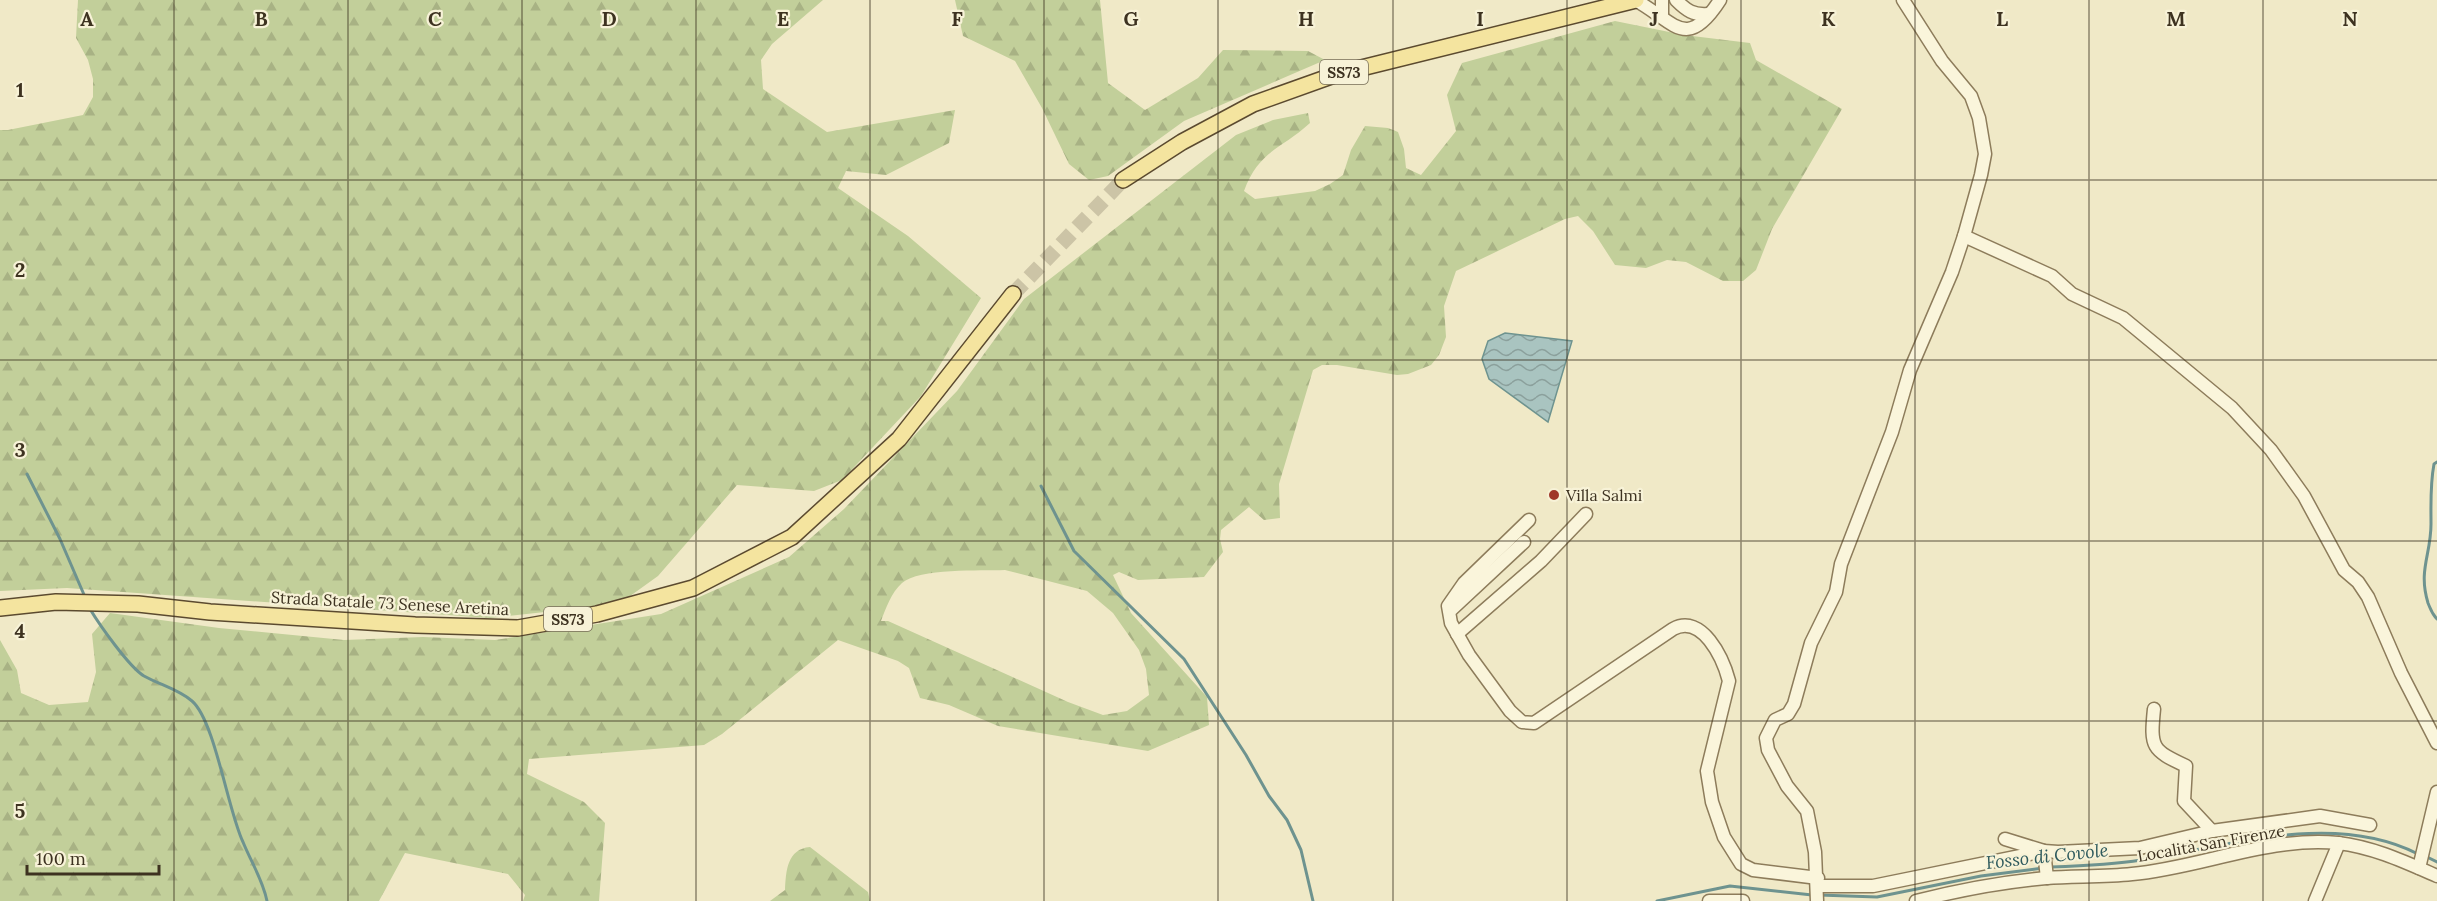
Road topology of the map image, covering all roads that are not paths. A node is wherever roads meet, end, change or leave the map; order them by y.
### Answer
1 (1635, 0) edge
2 (1662, 0) edge
3 (1903, 0) edge
4 (1721, 1) edge
5 (1680, 2) edge
6 (1708, 14) junction
7 (1662, 16) junction
8 (1123, 180) tunnel mouth
9 (1964, 236) junction
10 (1013, 294) tunnel mouth
11 (1586, 514) dead end
12 (1529, 520) dead end
13 (1524, 542) dead end
14 (0, 608) edge
15 (1449, 612) junction
16 (1457, 634) junction
17 (2154, 709) dead end
18 (2437, 743) edge
19 (2437, 792) edge
20 (2436, 807) edge
21 (2370, 825) dead end
22 (2212, 831) junction
23 (2005, 839) dead end
24 (2339, 843) junction
25 (2421, 860) junction
26 (2045, 866) junction
27 (2437, 876) edge
28 (1818, 889) edge
29 (1709, 901) edge
30 (1743, 901) edge
31 (1916, 901) edge
32 (2315, 901) edge

1 - 7 street
1 - 8 main road, SS73
2 - 7 street
3 - 9 street
4 - 6 street
5 - 6 street
6 - 7 street
9 - 18 street
9 - 28 street
10 - 14 main road, Strada Statale 73 Senese Aretina / SS73
11 - 16 street
12 - 15 street
13 - 15 street
15 - 16 street
16 - 28 street
17 - 22 street
19 - 20 street
20 - 25 street
21 - 22 street
22 - 26 street
23 - 26 street
24 - 25 street, Località San Firenze
24 - 26 street, Località San Firenze
24 - 32 street
25 - 27 street, Località San Firenze
26 - 28 street
26 - 31 street, Località San Firenze
29 - 30 street

